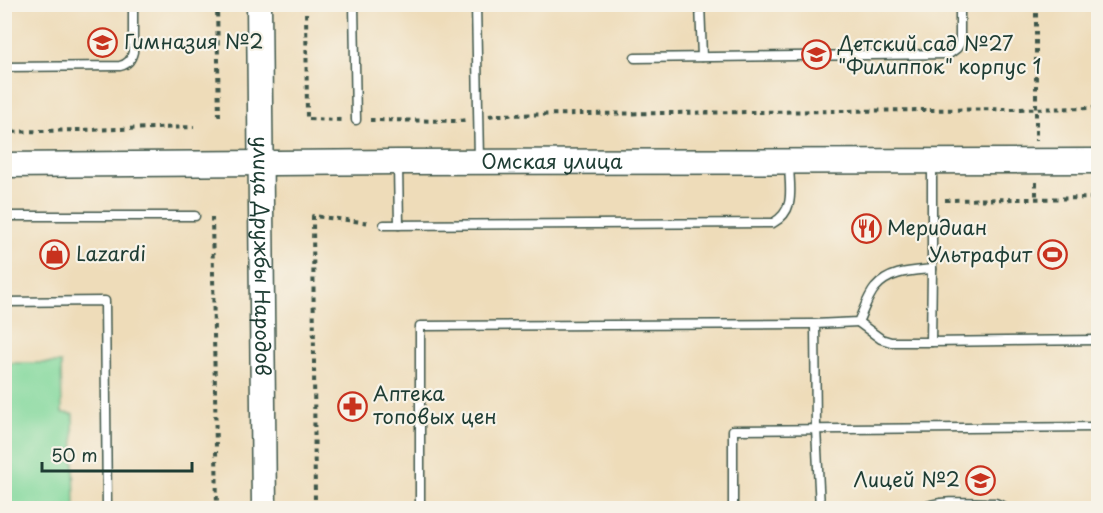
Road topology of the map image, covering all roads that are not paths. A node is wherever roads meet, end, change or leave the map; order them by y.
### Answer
1 (133, 4) edge
2 (260, 4) edge
3 (354, 4) edge
4 (476, 4) edge
5 (700, 4) edge
6 (960, 4) edge
7 (702, 57) junction
8 (635, 58) dead end
9 (4, 66) edge
10 (356, 120) road end
11 (932, 160) junction
12 (789, 161) junction
13 (1098, 161) edge
14 (398, 162) junction
15 (479, 162) junction
16 (261, 163) junction
17 (4, 165) edge
18 (4, 216) edge
19 (195, 216) dead end
20 (384, 225) road end
21 (399, 225) junction
22 (932, 270) junction
23 (4, 302) edge
24 (858, 322) junction
25 (815, 324) junction
26 (1098, 340) edge
27 (931, 342) junction
28 (1098, 427) edge
29 (816, 429) junction
30 (107, 508) edge
31 (264, 508) edge
32 (420, 508) edge
33 (733, 508) edge
34 (820, 508) edge
35 (924, 508) edge
36 (1005, 508) edge

1 - 9 lane
2 - 16 main road, улица Дружбы Народов
3 - 10 lane
4 - 15 lane
5 - 7 lane
6 - 7 lane
7 - 8 lane
11 - 12 main road, Омская улица
11 - 13 main road, Омская улица
11 - 22 lane
12 - 15 main road, Омская улица
12 - 21 lane
14 - 15 main road, Омская улица
14 - 16 main road, Омская улица
14 - 21 lane
16 - 17 main road, Омская улица
16 - 31 main road, улица Дружбы Народов
18 - 19 lane
20 - 21 lane
22 - 24 lane
22 - 27 lane
23 - 30 lane
24 - 25 lane
24 - 27 lane
25 - 29 lane
25 - 32 lane
26 - 27 lane
28 - 29 lane
29 - 33 lane
29 - 34 lane
35 - 36 lane

